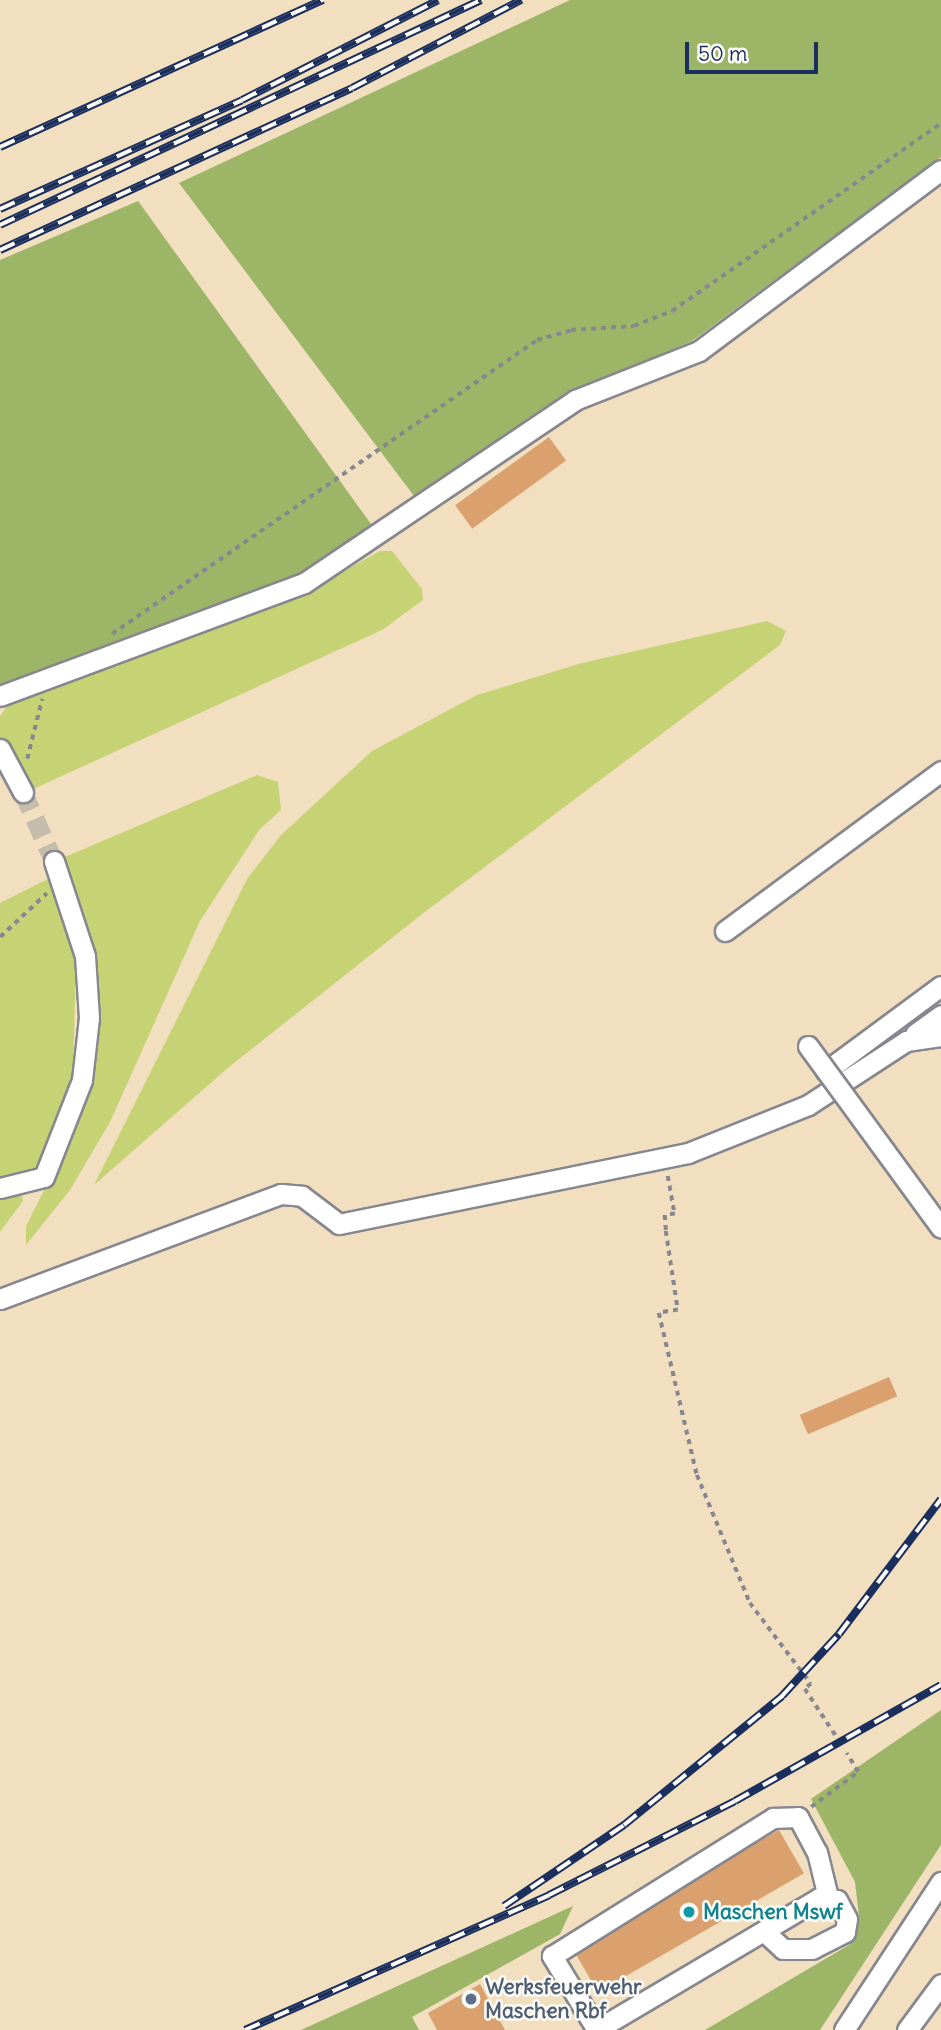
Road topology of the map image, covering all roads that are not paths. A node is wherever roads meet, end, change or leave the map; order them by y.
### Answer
1 (941, 170) edge
2 (0, 695) edge
3 (0, 749) edge
4 (941, 771) edge
5 (22, 790) tunnel mouth
6 (57, 868) tunnel mouth
7 (724, 931) dead end
8 (941, 985) edge
9 (941, 1015) edge
10 (941, 1035) edge
11 (906, 1041) junction
12 (808, 1046) dead end
13 (826, 1070) junction
14 (0, 1188) edge
15 (941, 1228) edge
16 (0, 1299) edge
17 (941, 1882) edge
18 (828, 1897) junction
19 (764, 1931) junction
20 (941, 1984) edge
21 (597, 2030) edge
22 (844, 2030) edge
23 (907, 2030) edge

1 - 2 street
3 - 5 street
4 - 7 street
6 - 14 street
8 - 13 street
9 - 11 street
10 - 11 street
11 - 16 street
12 - 13 street, bridge
13 - 15 street, bridge
17 - 22 street
18 - 19 street
18 - 19 street
18 - 21 street
19 - 21 street
20 - 23 street

